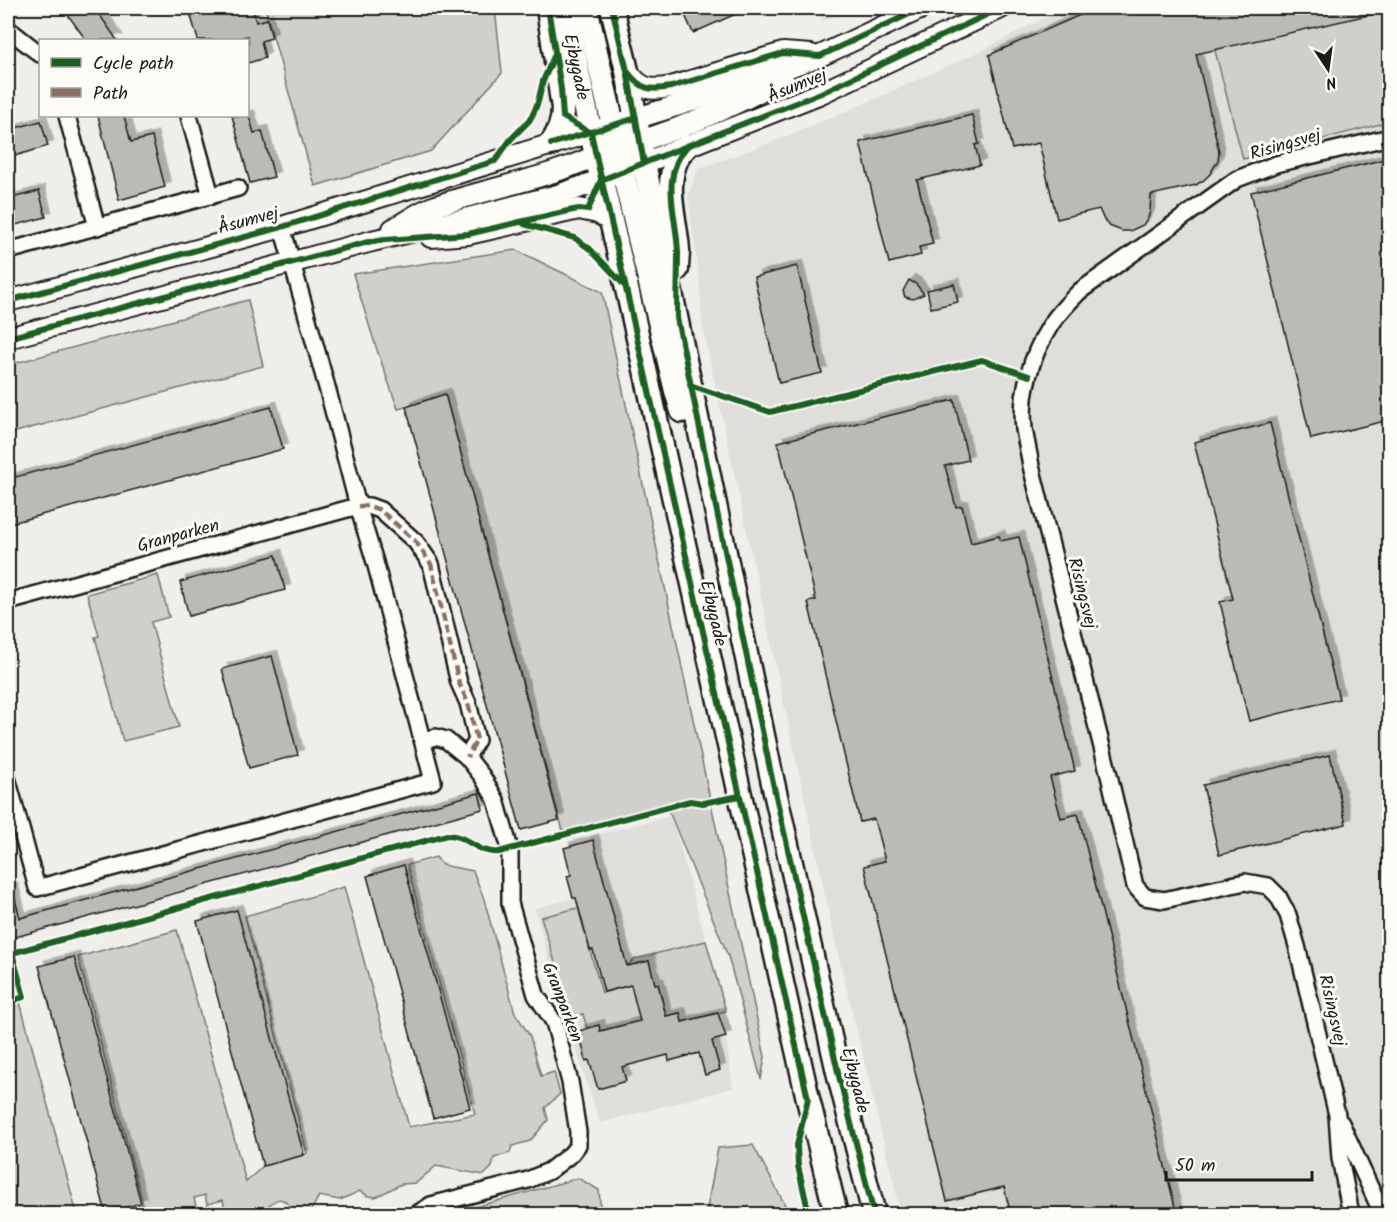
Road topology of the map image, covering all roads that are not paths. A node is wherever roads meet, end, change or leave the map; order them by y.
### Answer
1 (548, 8) edge
2 (565, 8) edge
3 (586, 8) edge
4 (612, 8) edge
5 (922, 8) edge
6 (1001, 8) edge
7 (8, 29) edge
8 (39, 53) edge
9 (820, 56) junction
10 (627, 71) junction
11 (67, 117) edge
12 (189, 117) edge
13 (636, 118) junction
14 (591, 133) junction
15 (1389, 137) edge
16 (551, 144) junction
17 (687, 146) junction
18 (621, 150) junction
19 (601, 180) junction
20 (238, 188) dead end
21 (211, 196) junction
22 (611, 221) junction
23 (97, 227) junction
24 (282, 227) junction
25 (372, 241) junction
26 (8, 251) edge
27 (291, 262) junction
28 (8, 301) edge
29 (676, 318) junction
30 (8, 338) edge
31 (715, 504) junction
32 (358, 506) junction
33 (8, 602) edge
34 (423, 740) junction
35 (467, 757) junction
36 (8, 781) edge
37 (1337, 1115) junction
38 (818, 1139) junction
39 (417, 1215) edge
40 (836, 1215) edge
41 (850, 1215) edge
42 (874, 1215) edge
43 (1351, 1215) edge
44 (1381, 1215) edge

1 - 16 main road
2 - 14 main road, Ejbygade
3 - 18 main road
4 - 10 main road, Ejbygade
5 - 9 street, Åsumvej
6 - 17 street, Åsumvej
7 - 8 street
9 - 10 street
9 - 13 street, Åsumvej
9 - 18 street
10 - 13 main road, Ejbygade
11 - 23 street
12 - 21 street, Åsumvej
13 - 18 main road, Ejbygade
14 - 16 street, Åsumvej
14 - 18 main road, Ejbygade
15 - 37 street, Risingsvej
16 - 24 street, Åsumvej
17 - 18 street, Åsumvej
17 - 29 main road
18 - 19 main road, Ejbygade
18 - 25 street
18 - 29 main road, Ejbygade
18 - 31 main road
19 - 22 main road, Ejbygade
19 - 25 street
20 - 21 street, Åsumvej
21 - 23 street, Åsumvej
22 - 25 street
22 - 38 main road, Ejbygade
23 - 26 street, Åsumvej
24 - 27 street
24 - 28 street, Åsumvej
25 - 27 street
27 - 30 street
27 - 32 street
29 - 31 main road, Ejbygade
31 - 42 main road, Ejbygade
32 - 33 street, Granparken
32 - 34 street
32 - 35 street
34 - 35 street, Granparken
34 - 36 street
35 - 39 street, Granparken
37 - 43 street, Risingsvej
37 - 44 street, Risingsvej
38 - 40 main road, Ejbygade
38 - 41 main road

